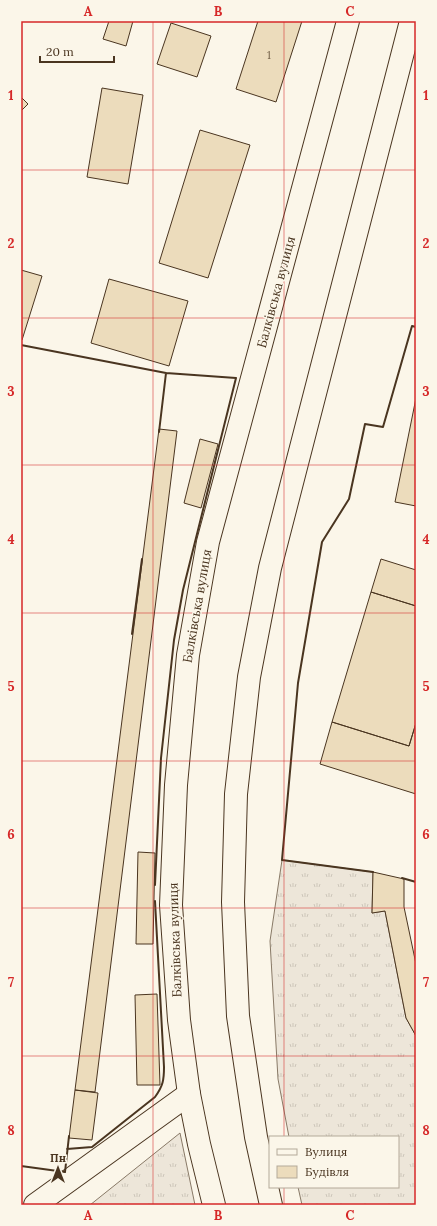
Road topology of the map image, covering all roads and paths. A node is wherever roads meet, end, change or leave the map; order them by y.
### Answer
1 (348, 21) edge
2 (411, 21) edge
3 (189, 1094) junction
4 (35, 1205) edge
5 (214, 1205) edge
6 (271, 1205) edge

1 - 3 main road, Балківська вулиця
2 - 6 main road
3 - 4 main road
3 - 5 main road, Балківська вулиця

